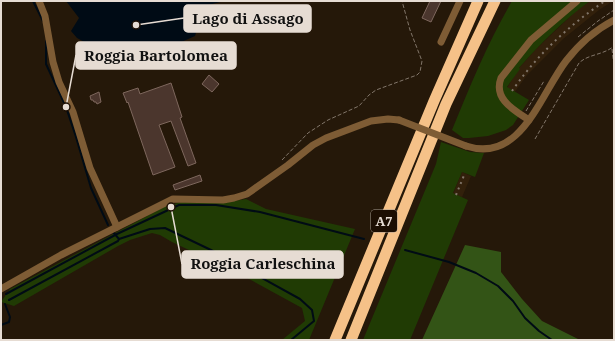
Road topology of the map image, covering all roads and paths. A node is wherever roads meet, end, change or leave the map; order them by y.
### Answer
1 (39, 1) edge
2 (402, 1) edge
3 (460, 1) edge
4 (478, 1) edge
5 (495, 1) edge
6 (577, 1) edge
7 (614, 10) edge
8 (614, 20) edge
9 (576, 39) dead end
10 (441, 42) dead end
11 (614, 46) edge
12 (612, 48) junction
13 (614, 66) edge
14 (546, 78) dead end
15 (522, 116) junction
16 (529, 120) junction
17 (535, 139) dead end
18 (282, 160) dead end
19 (117, 227) junction
20 (1, 289) edge
21 (335, 340) edge
22 (351, 340) edge

1 - 19 street
2 - 18 path
3 - 10 street
4 - 21 highway, A7
5 - 22 highway, A7
6 - 15 street
7 - 9 path
8 - 16 street
11 - 12 path
12 - 13 path
12 - 17 path
14 - 15 path
15 - 16 street
16 - 19 street, bridge
19 - 20 street

